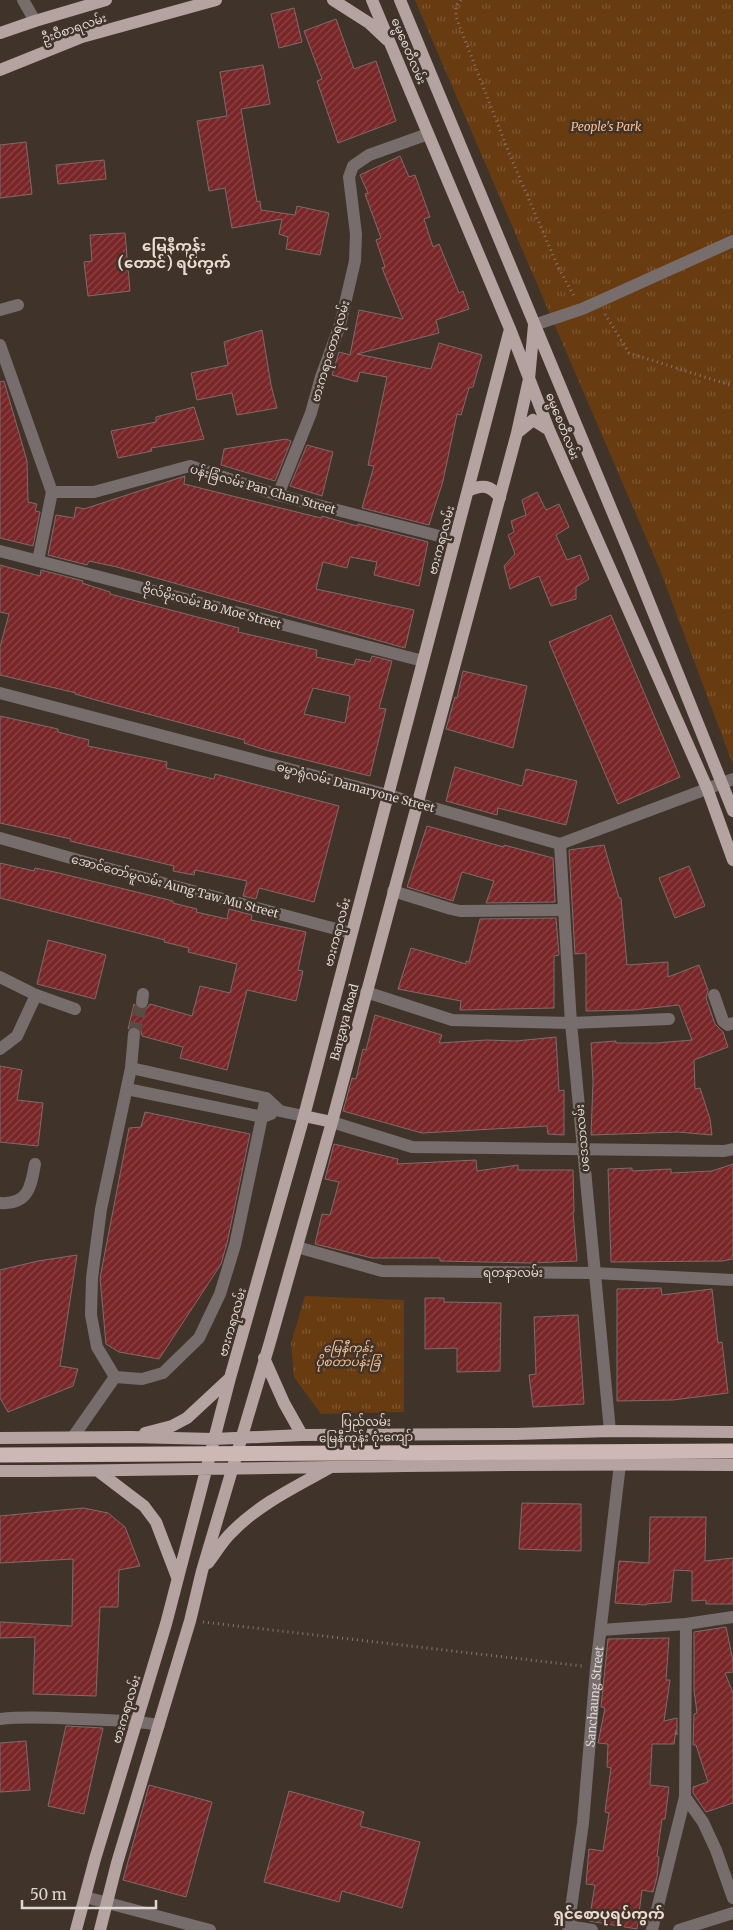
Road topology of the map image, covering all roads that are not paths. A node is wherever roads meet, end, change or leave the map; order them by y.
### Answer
1 (23, 0) edge
2 (106, 0) edge
3 (216, 0) edge
4 (333, 0) edge
5 (372, 0) edge
6 (402, 3) edge
7 (35, 21) junction
8 (0, 34) edge
9 (391, 43) junction
10 (0, 70) edge
11 (428, 134) junction
12 (733, 241) edge
13 (18, 305) dead end
14 (0, 310) edge
15 (534, 325) junction
16 (510, 329) junction
17 (0, 345) edge
18 (529, 379) junction
19 (549, 430) junction
20 (517, 433) junction
21 (468, 491) junction
22 (52, 492) junction
23 (278, 494) junction
24 (500, 498) junction
25 (455, 540) junction
26 (0, 551) edge
27 (38, 561) junction
28 (423, 661) junction
29 (0, 693) edge
30 (728, 781) edge
31 (707, 788) junction
32 (388, 795) junction
33 (418, 804) junction
34 (733, 810) edge
35 (0, 838) edge
36 (560, 844) junction
37 (733, 860) edge
38 (393, 891) junction
39 (564, 910) junction
40 (351, 933) junction
41 (0, 977) edge
42 (366, 992) junction
43 (36, 995) junction
44 (714, 995) dead end
45 (75, 1010) dead end
46 (669, 1019) dead end
47 (733, 1023) edge
48 (570, 1024) junction
49 (134, 1034) tunnel mouth
50 (0, 1049) edge
51 (131, 1068) junction
52 (127, 1088) junction
53 (266, 1098) junction
54 (280, 1111) junction
55 (304, 1116) junction
56 (263, 1117) junction
57 (332, 1122) junction
58 (733, 1149) edge
59 (583, 1150) junction
60 (35, 1164) dead end
61 (0, 1203) edge
62 (297, 1248) junction
63 (594, 1273) junction
64 (733, 1280) edge
65 (264, 1358) junction
66 (114, 1377) junction
67 (230, 1378) junction
68 (610, 1431) junction
69 (733, 1432) edge
70 (302, 1435) junction
71 (131, 1436) junction
72 (74, 1437) junction
73 (241, 1437) junction
74 (0, 1438) edge
75 (214, 1439) junction
76 (733, 1451) edge
77 (0, 1455) edge
78 (620, 1464) junction
79 (733, 1465) edge
80 (332, 1466) junction
81 (206, 1470) junction
82 (233, 1470) junction
83 (0, 1471) edge
84 (98, 1471) junction
85 (202, 1571) junction
86 (177, 1577) junction
87 (733, 1617) edge
88 (686, 1624) junction
89 (601, 1630) junction
90 (0, 1719) edge
91 (137, 1721) junction
92 (159, 1725) junction
93 (685, 1797) junction
94 (85, 1897) junction
95 (733, 1898) edge
96 (107, 1903) junction
97 (733, 1913) edge
98 (569, 1928) edge
99 (76, 1930) edge
100 (100, 1930) edge
101 (210, 1930) edge
102 (592, 1930) edge
103 (652, 1930) edge
104 (679, 1930) edge

1 - 7 street
2 - 7 main road, ဦးဝီစာရလမ်း
3 - 10 main road, ဦးဝီစာရလမ်း
4 - 9 main road
5 - 9 main road, ဓမ္မစေတီလမ်း
6 - 15 main road, ဓမ္မစေတီလမ်း
7 - 8 main road, ဦးဝီစာရလမ်း
9 - 11 main road, ဓမ္မစေတီလမ်း
11 - 16 main road, ဓမ္မစေတီလမ်း
11 - 23 street, ဗားကရာတောရလမ်း
12 - 15 street
13 - 14 street
15 - 18 main road
15 - 30 main road, ဓမ္မစေတီလမ်း
16 - 18 main road, ဓမ္မစေတီလမ်း
16 - 21 main road, ဗားကရာလမ်း
17 - 22 street
18 - 19 main road, ဓမ္မစေတီလမ်း
18 - 20 main road
19 - 20 main road
19 - 31 main road, ဓမ္မစေတီလမ်း
20 - 24 main road
21 - 24 main road
21 - 25 main road, ဗားကရာလမ်း
22 - 23 street, ပန်းခြံလမ်း Pan Chan Street
22 - 27 street
23 - 25 street, ပန်းခြံလမ်း Pan Chan Street
24 - 33 main road
25 - 28 main road, ဗားကရာလမ်း
26 - 27 street, ဗိုလ်မိုးလမ်း Bo Moe Street
27 - 28 street, ဗိုလ်မိုးလမ်း Bo Moe Street
28 - 32 main road, ဗားကရာလမ်း
29 - 32 street, ဓမ္မာရုံလမ်း Damaryone Street
30 - 31 street
30 - 34 main road, ဓမ္မစေတီလမ်း
31 - 36 street
31 - 37 main road, ဓမ္မစေတီလမ်း
32 - 33 street, ဓမ္မာရုံလမ်း Damaryone Street
32 - 40 main road, ဗားကရာလမ်း
33 - 36 street, ဓမ္မာရုံလမ်း Damaryone Street
33 - 38 main road, Bargaya Road
35 - 40 street, အောင်တော်မူလမ်း Aung Taw Mu Street
36 - 39 street, ပဒေသာလမ်း
38 - 39 street
38 - 42 main road, Bargaya Road
39 - 48 street, ပဒေသာလမ်း
40 - 55 main road, ဗားကရာလမ်း
41 - 43 street
42 - 48 street
42 - 57 main road, Bargaya Road
43 - 45 street
43 - 50 street
44 - 47 street
46 - 48 street
48 - 59 street, ပဒေသာလမ်း
49 - 51 street
51 - 52 street
51 - 53 street
52 - 56 street
52 - 66 street
53 - 54 street
53 - 56 street
54 - 55 street
54 - 56 street
55 - 57 main road
55 - 67 main road, ဗားကရာလမ်း
56 - 66 street
57 - 59 street
57 - 62 main road, Bargaya Road
58 - 59 street
59 - 63 street, ပဒေသာလမ်း
60 - 61 street
62 - 63 street, ရတနာလမ်း
62 - 65 main road
63 - 64 street, ရတနာလမ်း
63 - 68 street, ပဒေသာလမ်း
65 - 70 main road
65 - 73 main road
66 - 72 street
67 - 71 main road
67 - 75 main road, ဗားကရာလမ်း
68 - 69 main road, ပြည်လမ်း
68 - 70 main road, ပြည်လမ်း
70 - 73 main road, ပြည်လမ်း
71 - 72 main road, ပြည်လမ်း
71 - 75 main road, ပြည်လမ်း
72 - 74 main road, ပြည်လမ်း
73 - 75 main road, ပြည်လမ်း
73 - 82 main road
75 - 81 main road, ဗားကရာလမ်း
76 - 77 highway, မြေနီကုန်း ဂုံးကျော်, bridge
78 - 79 main road
78 - 80 main road
78 - 89 street, Sanchaung Street
80 - 82 main road
80 - 85 main road
81 - 82 main road
81 - 84 main road
81 - 86 main road, ဗားကရာလမ်း
82 - 85 main road
83 - 84 main road
84 - 86 main road
85 - 92 main road
86 - 91 main road, ဗားကရာလမ်း
87 - 88 street
88 - 89 street
88 - 93 street
89 - 98 street, Sanchaung Street
90 - 91 street
91 - 92 street
91 - 94 main road, ဗားကရာလမ်း
92 - 96 main road
93 - 95 street
93 - 103 street
94 - 96 street
94 - 99 main road, ဗားကရာလမ်း
96 - 100 main road
96 - 101 street
97 - 104 street
98 - 102 street

